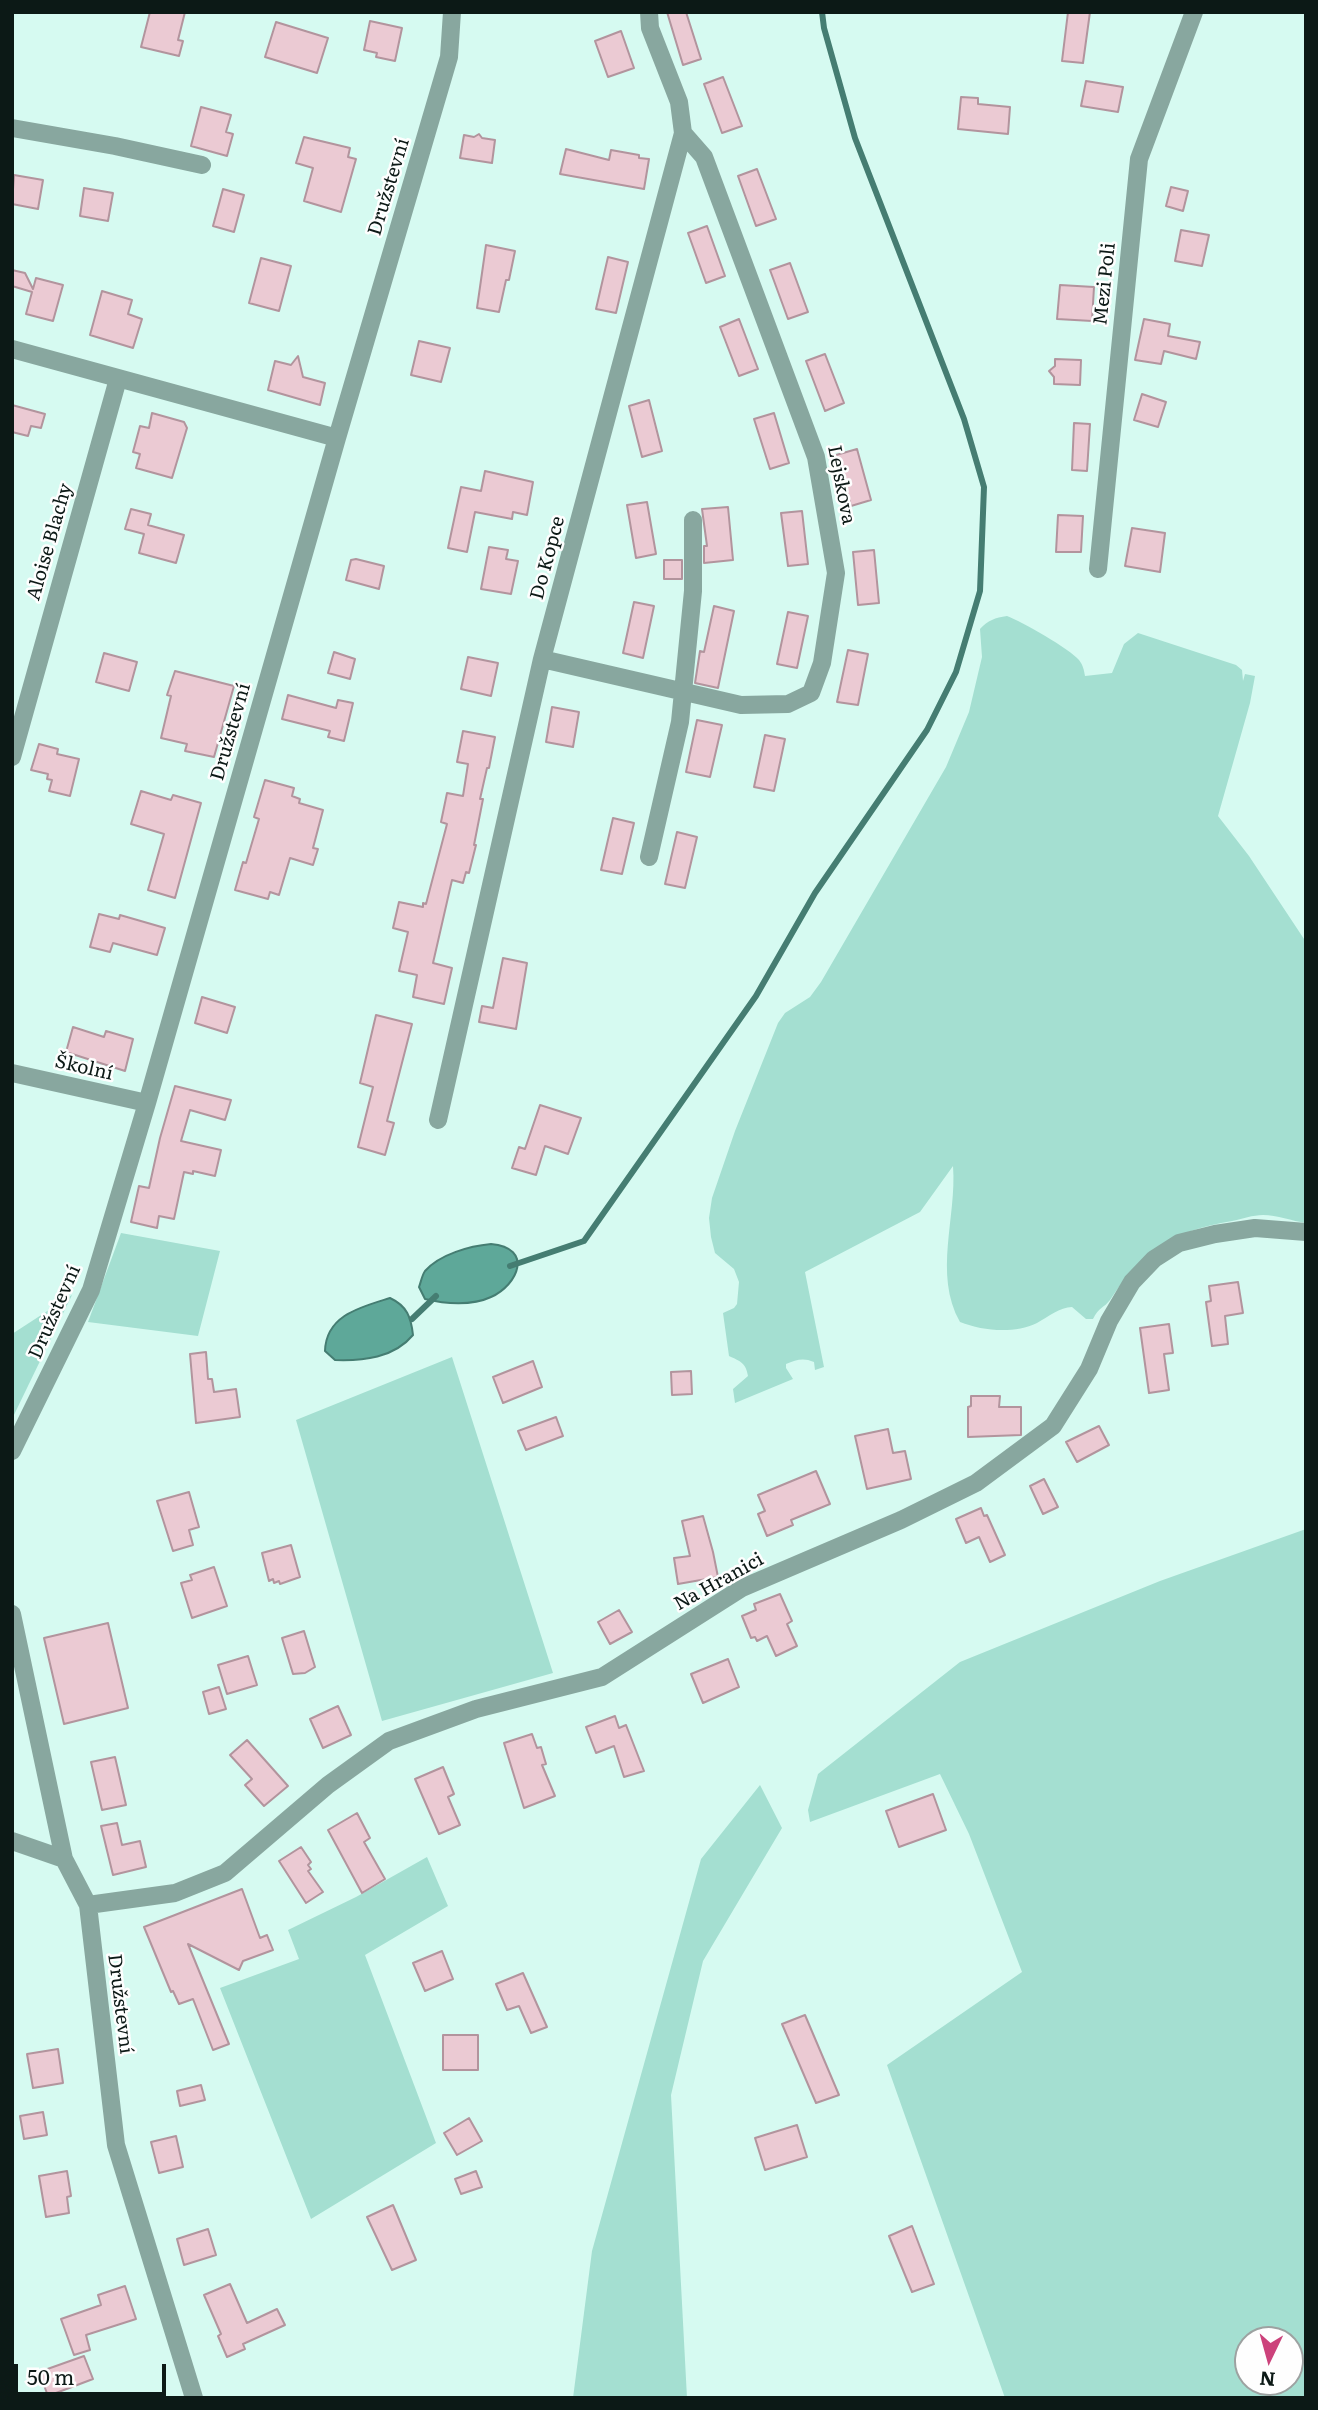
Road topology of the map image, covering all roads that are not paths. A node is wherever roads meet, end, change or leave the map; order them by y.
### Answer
1 (452, 12) edge
2 (649, 12) edge
3 (1195, 12) edge
4 (12, 128) edge
5 (683, 133) junction
6 (202, 165) dead end
7 (12, 349) edge
8 (118, 379) junction
9 (337, 438) junction
10 (694, 520) dead end
11 (1098, 569) dead end
12 (542, 659) junction
13 (682, 692) junction
14 (12, 757) edge
15 (649, 857) dead end
16 (12, 1073) edge
17 (148, 1103) junction
18 (438, 1120) dead end
19 (1306, 1232) edge
20 (12, 1451) edge
21 (12, 1614) edge
22 (12, 1841) edge
23 (64, 1858) junction
24 (88, 1905) junction
25 (194, 2398) edge

1 - 9 street, Družstevní
2 - 5 street, Do Kopce
3 - 11 street, Mezi Poli
4 - 6 street
5 - 12 street, Do Kopce
5 - 13 street, Lejskova
7 - 8 street
8 - 9 street
8 - 14 street, Aloise Blachy
9 - 17 street, Družstevní
10 - 13 street
12 - 13 street, Lejskova
12 - 18 street, Do Kopce
13 - 15 street
16 - 17 street, Školní
17 - 20 street, Družstevní
19 - 24 street, Na Hranici
21 - 23 street, Družstevní
22 - 23 street
23 - 24 street, Družstevní
24 - 25 street, Družstevní

